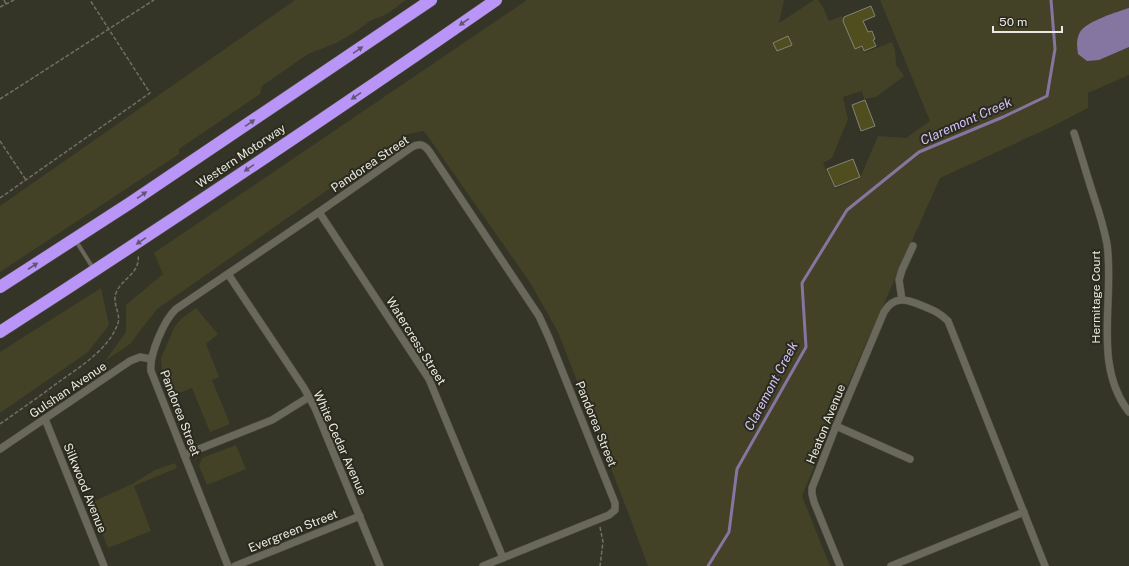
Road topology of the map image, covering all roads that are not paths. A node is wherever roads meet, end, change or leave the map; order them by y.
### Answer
1 (431, 0) edge
2 (496, 0) edge
3 (1074, 133) dead end
4 (320, 212) junction
5 (75, 239) junction
6 (913, 246) dead end
7 (95, 270) junction
8 (228, 274) junction
9 (0, 287) edge
10 (902, 300) junction
11 (0, 332) edge
12 (151, 359) junction
13 (309, 397) junction
14 (1129, 412) edge
15 (45, 419) junction
16 (836, 426) junction
17 (0, 449) edge
18 (184, 455) junction
19 (910, 459) dead end
20 (1024, 512) junction
21 (360, 516) junction
22 (503, 558) junction
23 (104, 566) edge
24 (228, 566) edge
25 (235, 566) edge
26 (380, 566) edge
27 (483, 566) edge
28 (840, 566) edge
29 (892, 566) edge
30 (1045, 566) edge

5 -> 1 highway, Western Motorway
2 -> 7 highway, Western Motorway
3 - 14 street, Hermitage Court
4 - 8 street, Pandorea Street
4 - 22 street, Watercress Street
4 - 22 street, Pandorea Street
5 - 7 lane
9 -> 5 highway, Western Motorway
6 - 10 street
7 - 11 highway, Western Motorway
8 - 12 street, Pandorea Street
8 - 13 street, White Cedar Avenue
10 - 16 street, Heaton Avenue
10 - 20 street
12 - 15 street, Gulshan Avenue
12 - 18 street, Pandorea Street
13 - 18 street
13 - 21 street, White Cedar Avenue
15 - 17 street, Gulshan Avenue
15 - 23 street, Silkwood Avenue
16 - 19 street
16 - 28 street, Heaton Avenue
18 - 24 street, Pandorea Street
20 - 29 street
20 - 30 street
21 - 25 street, Evergreen Street
21 - 26 street, White Cedar Avenue
22 - 27 street, Pandorea Street

